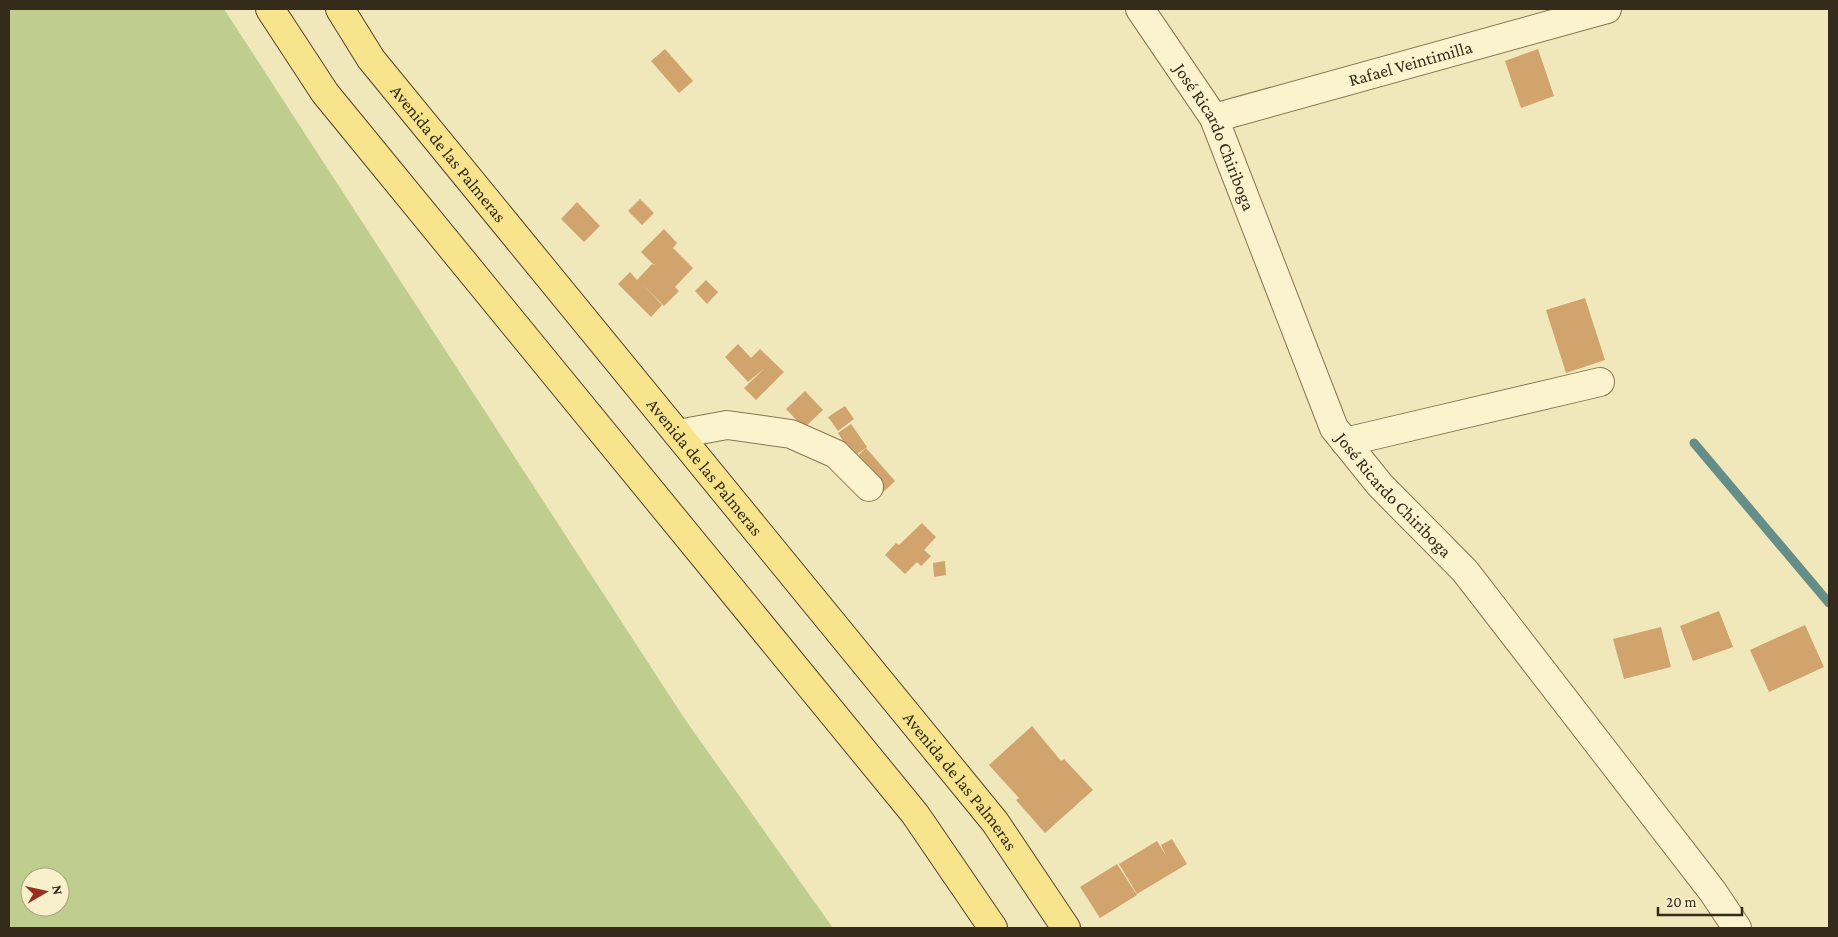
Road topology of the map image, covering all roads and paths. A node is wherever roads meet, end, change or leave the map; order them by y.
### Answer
1 (270, 9) edge
2 (340, 9) edge
3 (1140, 9) edge
4 (1607, 9) edge
5 (1214, 118) junction
6 (1600, 382) dead end
7 (678, 434) junction
8 (1345, 442) junction
9 (869, 487) dead end
10 (993, 928) edge
11 (1066, 928) edge
12 (1737, 928) edge

1 - 10 main road
2 - 7 main road, Avenida de las Palmeras
3 - 5 street, José Ricardo Chiriboga
4 - 5 street, Rafael Veintimilla
5 - 8 street, José Ricardo Chiriboga
6 - 8 street
7 - 9 street
7 - 11 main road, Avenida de las Palmeras
8 - 12 street, José Ricardo Chiriboga

